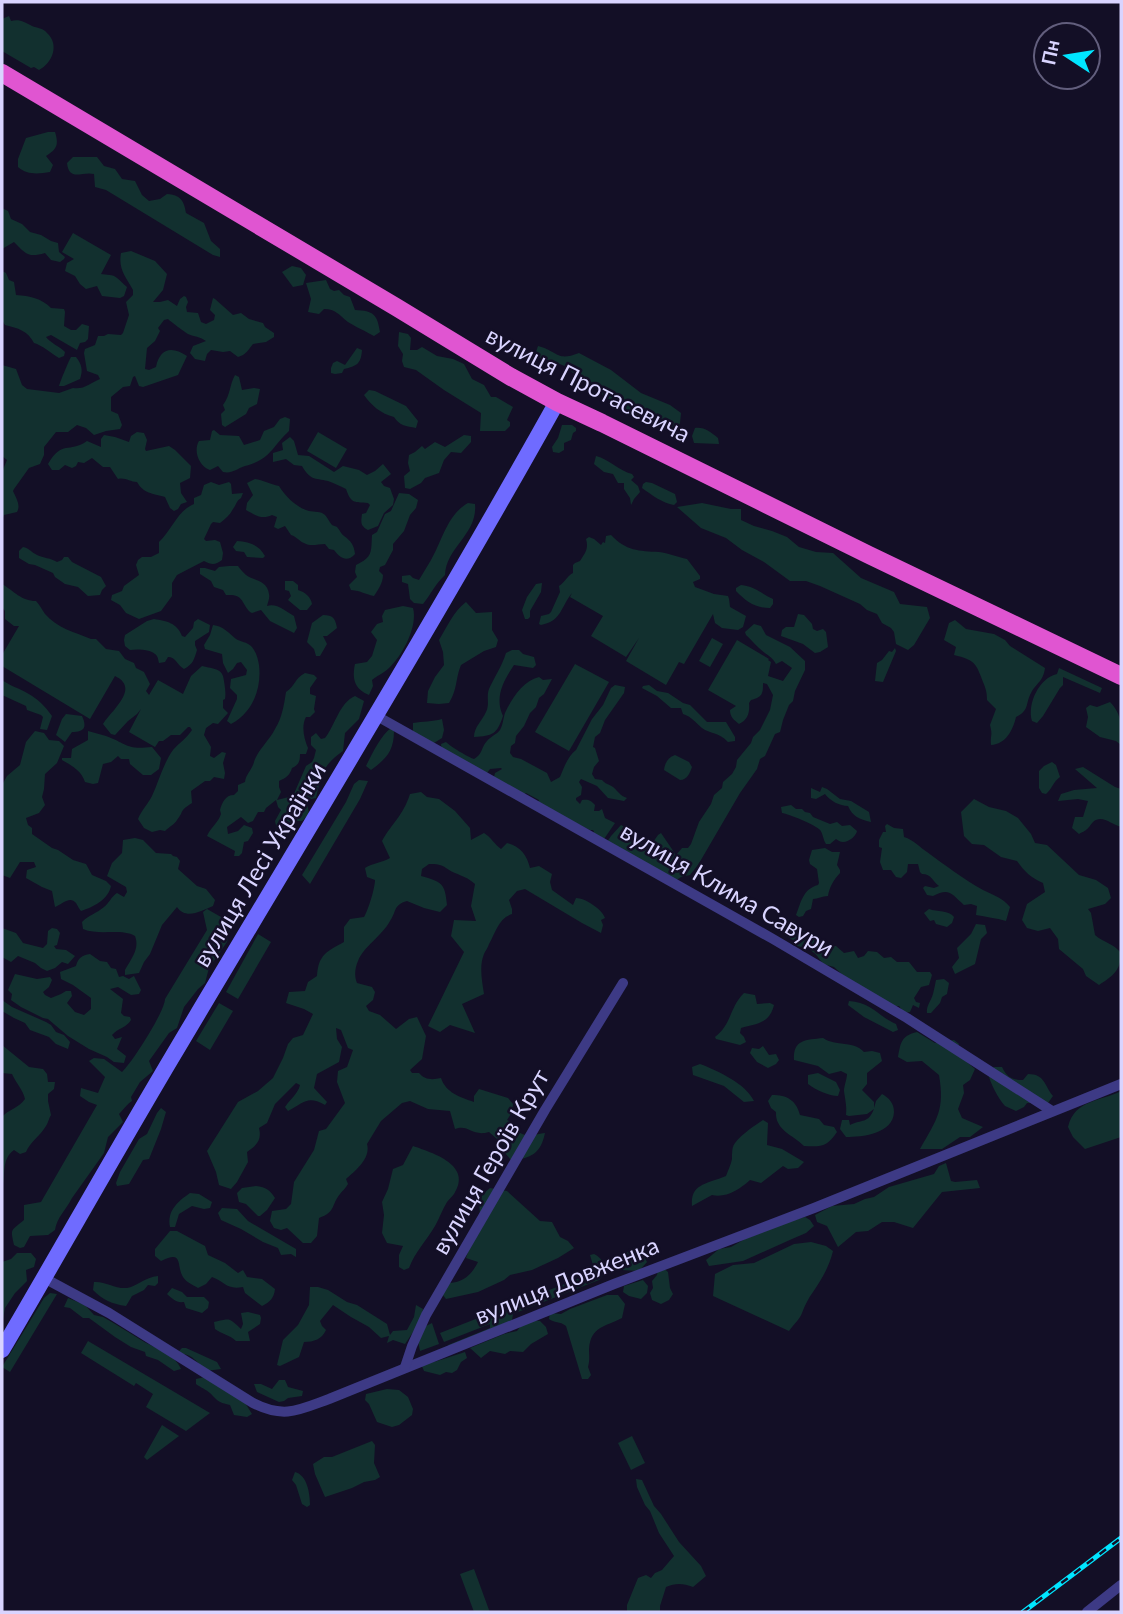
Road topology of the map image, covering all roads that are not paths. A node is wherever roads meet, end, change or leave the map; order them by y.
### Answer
1 (6, 74) edge
2 (557, 402) junction
3 (1121, 676) edge
4 (375, 715) junction
5 (623, 983) dead end
6 (1121, 1084) edge
7 (1052, 1111) junction
8 (44, 1278) junction
9 (2, 1350) edge
10 (405, 1367) junction
11 (1121, 1585) edge
12 (1087, 1612) edge

1 - 2 highway, вулиця Протасевича
2 - 3 highway, вулиця Протасевича
2 - 4 main road, вулиця Лесі Українки
4 - 7 street, вулиця Клима Савури
4 - 8 main road, вулиця Лесі Українки
5 - 10 street, вулиця Героїв Крут
6 - 7 street, вулиця Довженка
7 - 10 street, вулиця Довженка
8 - 9 main road, вулиця Лесі Українки
8 - 10 street, вулиця Довженка
11 - 12 street

